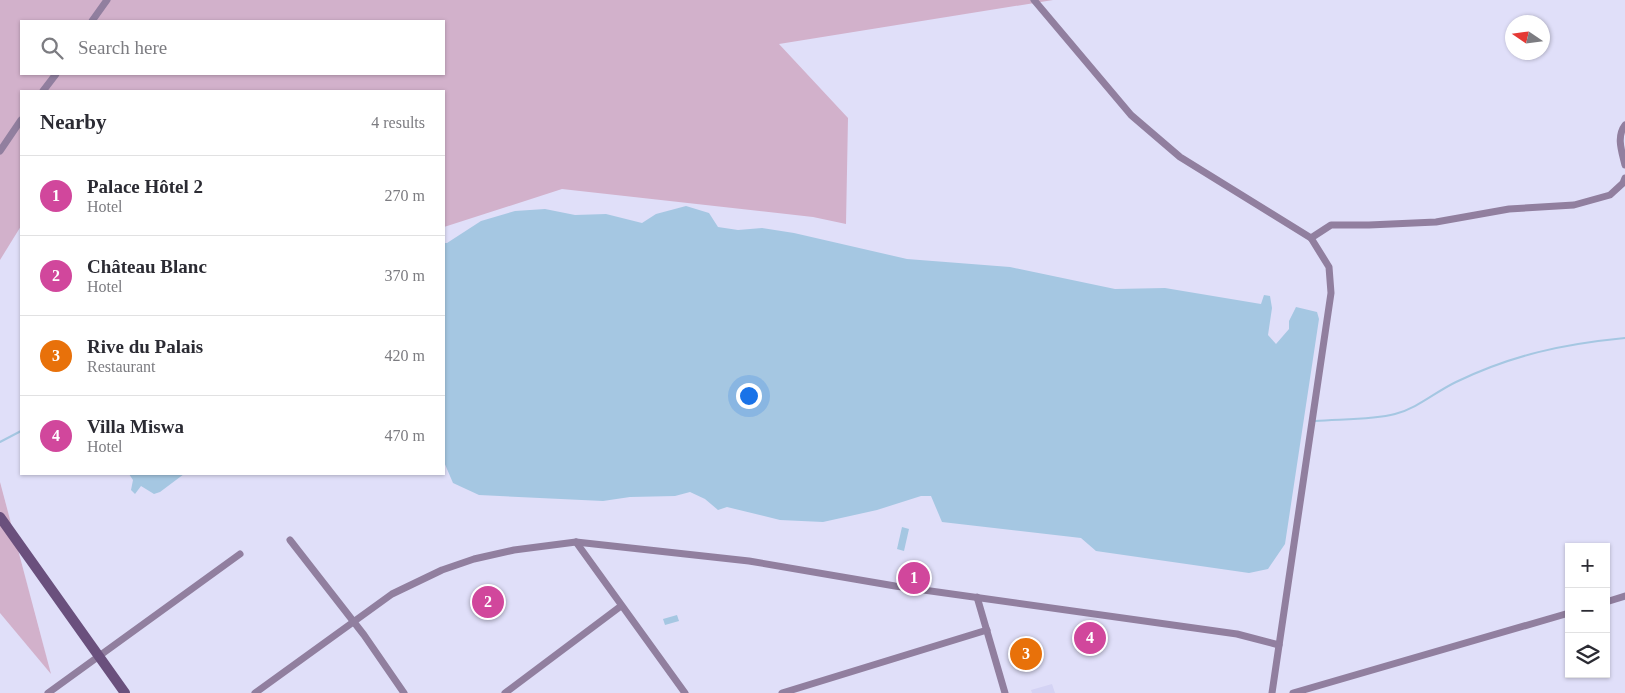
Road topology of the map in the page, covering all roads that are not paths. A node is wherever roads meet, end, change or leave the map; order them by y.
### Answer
1 (107, 0) edge
2 (1034, 0) edge
3 (93, 20) edge
4 (55, 75) edge
5 (44, 90) edge
6 (20, 121) edge
7 (1625, 125) edge
8 (0, 151) edge
9 (1625, 165) edge
10 (1625, 178) edge
11 (1311, 238) junction
12 (0, 517) edge
13 (290, 540) dead end
14 (576, 542) junction
15 (240, 554) dead end
16 (1625, 596) edge
17 (977, 597) junction
18 (1610, 601) edge
19 (621, 606) junction
20 (1565, 613) edge
21 (353, 622) junction
22 (987, 630) junction
23 (1279, 645) junction
24 (99, 656) junction
25 (48, 693) edge
26 (125, 693) edge
27 (255, 693) edge
28 (404, 693) edge
29 (505, 693) edge
30 (685, 693) edge
31 (782, 693) edge
32 (1006, 693) edge
33 (1272, 693) edge
34 (1293, 693) edge

1 - 3 street
2 - 11 street
4 - 5 street
6 - 8 street
7 - 9 street
10 - 11 street
11 - 23 street
12 - 24 street
13 - 21 street
14 - 17 street
14 - 19 street
14 - 21 street
15 - 24 street
16 - 18 street
17 - 22 street
17 - 23 street
19 - 29 street
19 - 30 street
20 - 34 street
21 - 27 street
21 - 28 street
22 - 31 street
22 - 32 street
23 - 33 street
24 - 25 street
24 - 26 street

